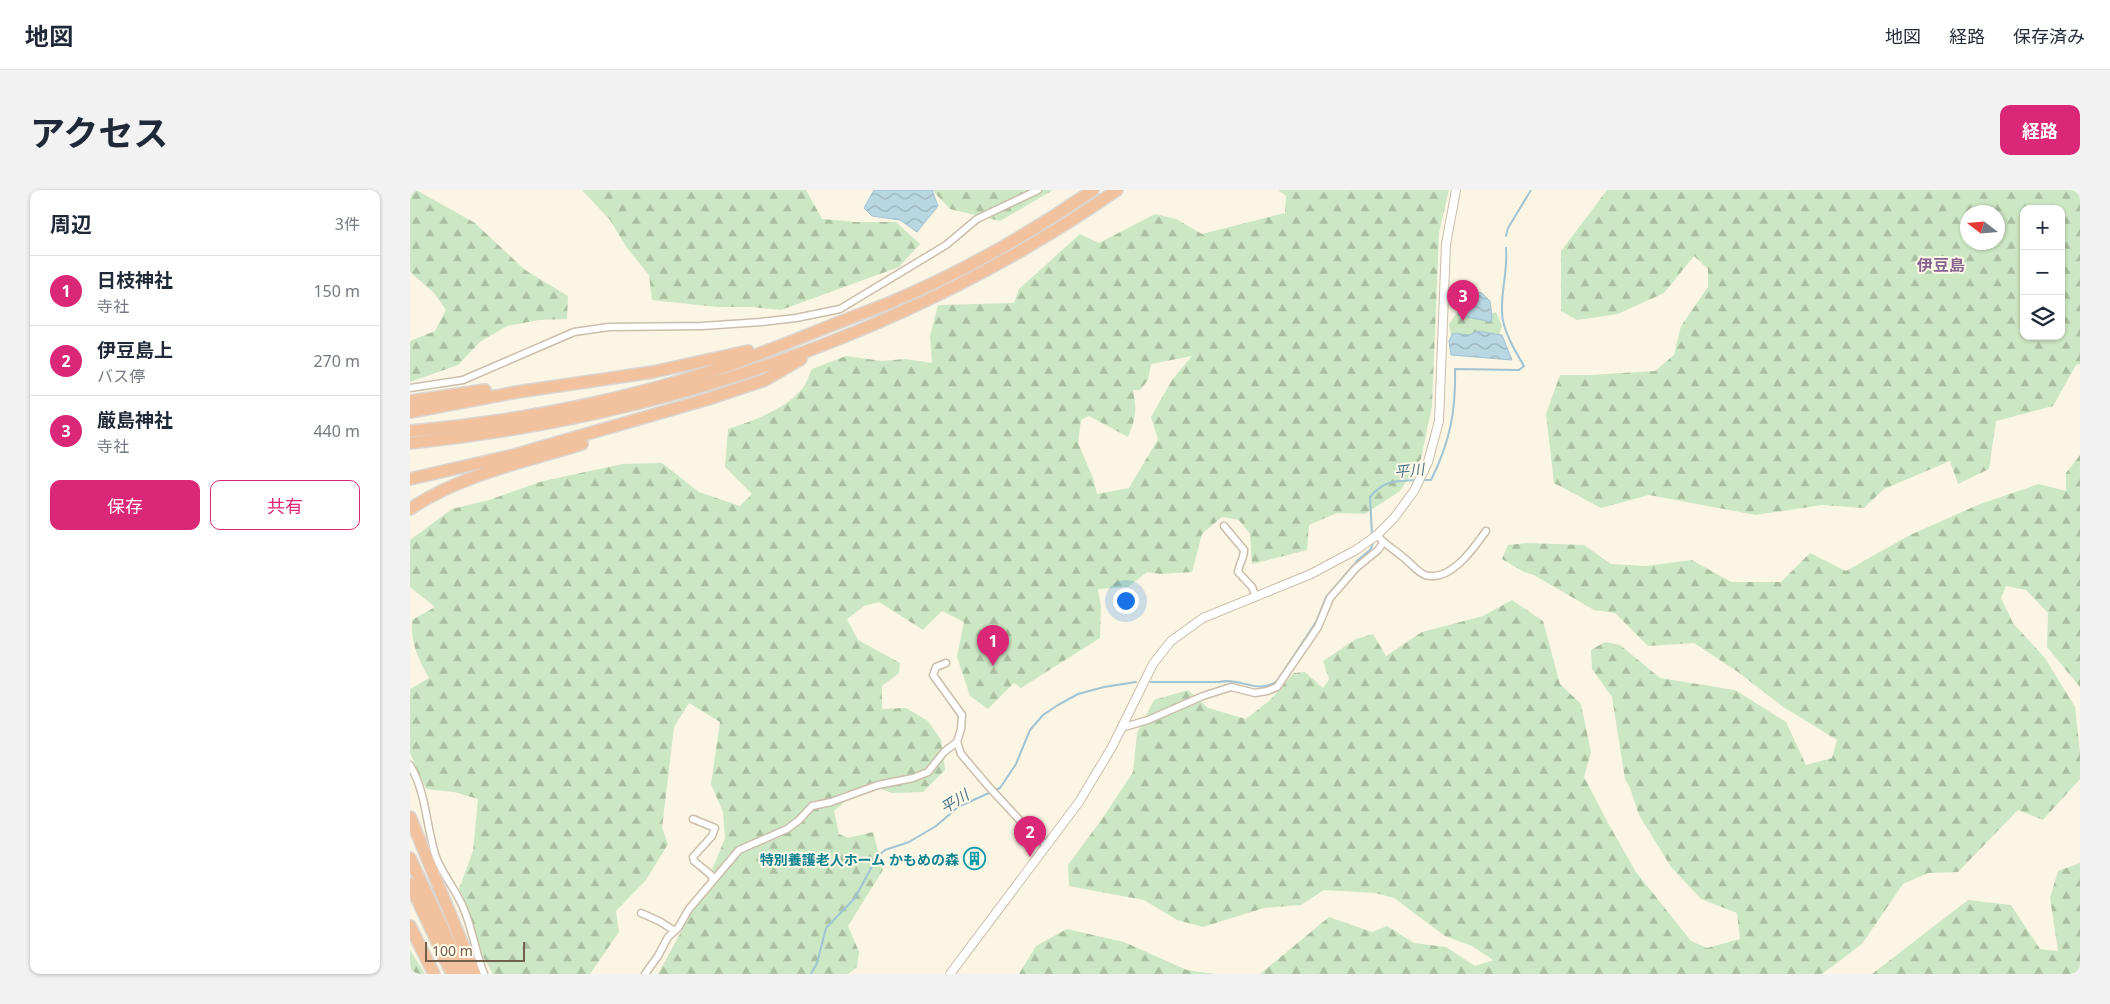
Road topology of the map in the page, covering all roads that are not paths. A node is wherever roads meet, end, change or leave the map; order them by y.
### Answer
1 (1038, 190) edge
2 (1093, 190) edge
3 (1117, 190) edge
4 (1456, 190) edge
5 (898, 314) junction
6 (793, 341) junction
7 (582, 382) junction
8 (410, 388) edge
9 (708, 400) junction
10 (410, 402) edge
11 (410, 412) edge
12 (410, 431) edge
13 (410, 443) edge
14 (410, 479) edge
15 (410, 509) edge
16 (1224, 526) dead end
17 (1486, 532) dead end
18 (1374, 537) junction
19 (1383, 542) junction
20 (1256, 597) junction
21 (946, 662) dead end
22 (1121, 728) junction
23 (957, 742) junction
24 (410, 765) edge
25 (413, 775) edge
26 (410, 817) edge
27 (693, 819) dead end
28 (1046, 845) junction
29 (410, 858) edge
30 (713, 880) junction
31 (410, 884) edge
32 (641, 913) dead end
33 (411, 927) edge
34 (674, 931) junction
35 (434, 974) edge
36 (452, 974) edge
37 (464, 974) edge
38 (475, 974) edge
39 (484, 974) edge
40 (645, 974) edge
41 (950, 974) edge

1 - 8 street
2 - 6 highway
3 - 5 highway
4 - 18 street
5 - 9 highway
5 - 13 highway
6 - 7 highway
6 - 12 highway
7 - 10 highway
7 - 11 highway
9 - 14 highway
9 - 15 highway
16 - 20 street
17 - 19 street
18 - 19 street
18 - 20 street
19 - 22 street
20 - 22 street
21 - 23 street
22 - 28 street
23 - 28 street
23 - 30 street
24 - 25 street
25 - 39 street
26 - 38 highway
27 - 30 street
28 - 41 street
29 - 37 highway
30 - 34 street
31 - 36 highway
32 - 34 street
33 - 35 highway
34 - 40 street

